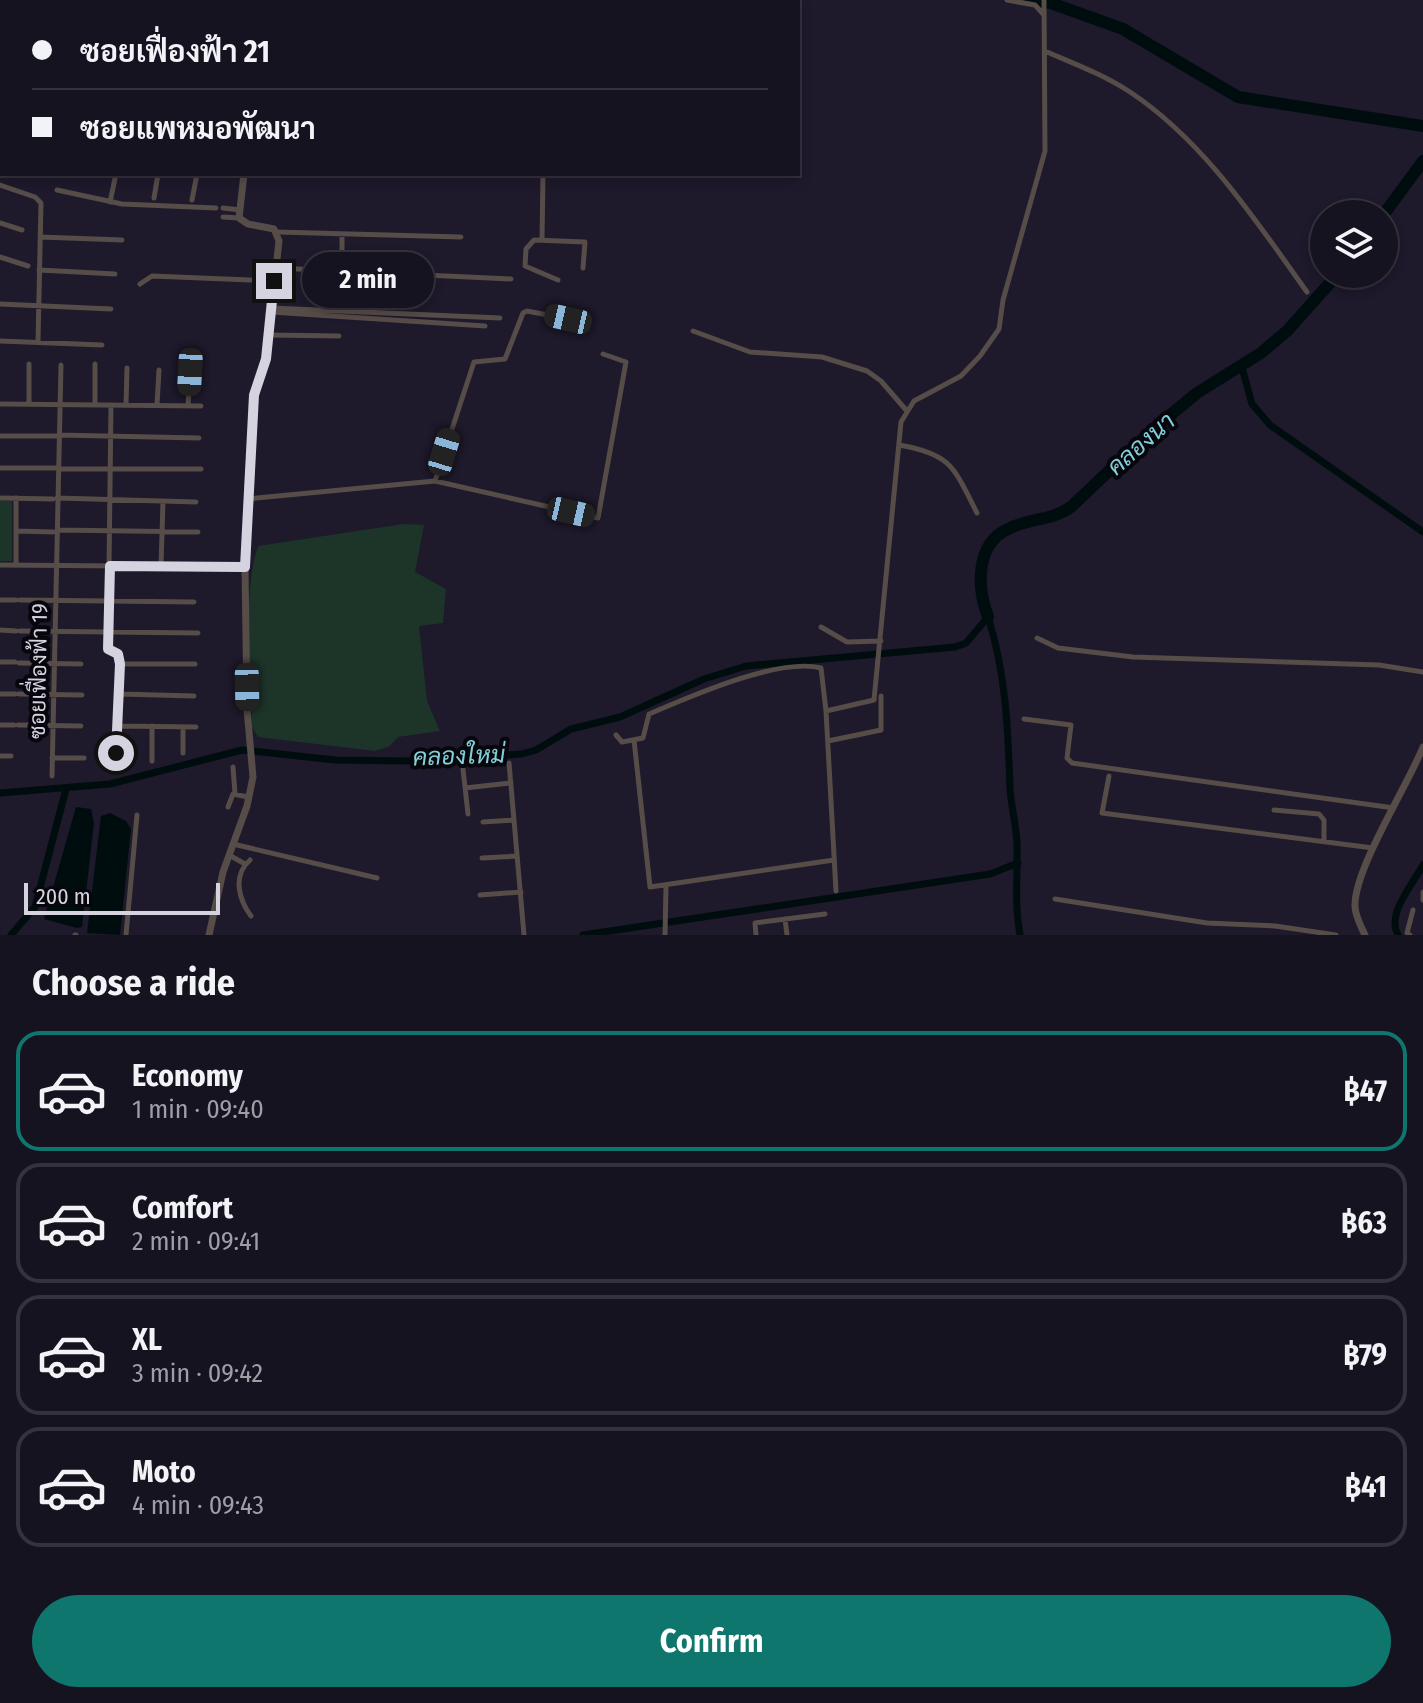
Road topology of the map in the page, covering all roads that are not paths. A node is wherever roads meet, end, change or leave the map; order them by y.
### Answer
1 (1007, 0) edge
2 (1044, 0) edge
3 (1044, 14) junction
4 (1047, 52) junction
5 (116, 176) edge
6 (158, 176) edge
7 (197, 176) edge
8 (244, 176) edge
9 (543, 176) edge
10 (0, 185) edge
11 (57, 190) dead end
12 (154, 198) dead end
13 (192, 200) dead end
14 (110, 202) junction
15 (206, 210) junction
16 (239, 214) junction
17 (0, 223) edge
18 (22, 230) dead end
19 (277, 232) junction
20 (342, 234) junction
21 (40, 237) junction
22 (461, 237) dead end
23 (542, 239) junction
24 (122, 240) dead end
25 (0, 257) edge
26 (357, 260) dead end
27 (28, 266) dead end
28 (276, 268) junction
29 (583, 268) dead end
30 (39, 270) junction
31 (115, 274) dead end
32 (511, 279) dead end
33 (558, 280) dead end
34 (274, 281) junction
35 (140, 284) dead end
36 (1307, 292) dead end
37 (0, 304) edge
38 (38, 305) junction
39 (111, 309) dead end
40 (271, 310) junction
41 (500, 318) dead end
42 (568, 319) dead end
43 (485, 326) dead end
44 (693, 331) dead end
45 (269, 335) junction
46 (339, 336) dead end
47 (0, 341) edge
48 (38, 342) junction
49 (102, 345) dead end
50 (603, 354) dead end
51 (29, 364) dead end
52 (95, 364) dead end
53 (61, 365) dead end
54 (127, 368) dead end
55 (159, 370) dead end
56 (190, 372) dead end
57 (0, 404) edge
58 (29, 404) junction
59 (60, 405) junction
60 (95, 405) junction
61 (111, 405) junction
62 (126, 405) junction
63 (157, 406) junction
64 (188, 406) junction
65 (201, 406) dead end
66 (908, 409) junction
67 (0, 436) edge
68 (58, 436) junction
69 (111, 437) junction
70 (199, 438) dead end
71 (899, 445) junction
72 (0, 468) edge
73 (57, 469) junction
74 (201, 469) dead end
75 (110, 470) junction
76 (435, 481) junction
77 (0, 498) edge
78 (16, 498) junction
79 (55, 498) junction
80 (247, 499) junction
81 (110, 500) junction
82 (163, 501) junction
83 (196, 502) dead end
84 (977, 513) dead end
85 (109, 530) junction
86 (17, 531) junction
87 (55, 531) junction
88 (163, 532) junction
89 (198, 532) dead end
90 (0, 565) edge
91 (16, 566) junction
92 (110, 566) junction
93 (161, 566) junction
94 (56, 567) junction
95 (245, 567) junction
96 (0, 600) edge
97 (55, 601) junction
98 (109, 601) junction
99 (194, 602) dead end
100 (821, 627) dead end
101 (0, 630) edge
102 (55, 631) junction
103 (108, 632) junction
104 (198, 633) dead end
105 (1037, 638) dead end
106 (881, 645) junction
107 (0, 662) edge
108 (54, 663) junction
109 (81, 664) dead end
110 (120, 664) junction
111 (195, 664) dead end
112 (1423, 672) edge
113 (0, 694) edge
114 (53, 694) junction
115 (120, 694) junction
116 (82, 695) dead end
117 (194, 696) dead end
118 (881, 696) dead end
119 (826, 711) junction
120 (1024, 719) dead end
121 (0, 725) edge
122 (53, 726) junction
123 (81, 726) dead end
124 (118, 726) junction
125 (152, 726) junction
126 (183, 727) junction
127 (196, 727) dead end
128 (616, 735) dead end
129 (634, 740) junction
130 (828, 741) junction
131 (1423, 747) edge
132 (116, 753) dead end
133 (183, 753) dead end
134 (0, 756) edge
135 (11, 756) dead end
136 (52, 758) junction
137 (84, 758) dead end
138 (152, 761) dead end
139 (509, 763) dead end
140 (233, 767) dead end
141 (463, 769) dead end
142 (52, 776) dead end
143 (1109, 776) dead end
144 (511, 783) junction
145 (465, 788) junction
146 (235, 794) junction
147 (249, 797) junction
148 (228, 807) dead end
149 (1394, 808) junction
150 (1274, 810) dead end
151 (468, 814) dead end
152 (137, 815) dead end
153 (514, 820) junction
154 (483, 822) dead end
155 (1324, 840) junction
156 (233, 844) junction
157 (1373, 848) junction
158 (228, 856) junction
159 (517, 856) junction
160 (482, 858) dead end
161 (834, 860) junction
162 (377, 878) dead end
163 (666, 887) junction
164 (836, 891) dead end
165 (521, 892) junction
166 (1423, 892) edge
167 (480, 895) dead end
168 (1055, 899) dead end
169 (1423, 900) edge
170 (1413, 910) dead end
171 (825, 914) dead end
172 (251, 916) dead end
173 (785, 919) junction
174 (1261, 926) junction
175 (667, 934) edge
176 (126, 935) edge
177 (209, 935) edge
178 (524, 935) edge
179 (756, 935) edge
180 (787, 935) edge
181 (1260, 935) edge
182 (1336, 935) edge
183 (1365, 935) edge
184 (1410, 935) edge

1 - 3 street
2 - 3 street
3 - 4 street
4 - 36 street
4 - 66 street
5 - 14 street
6 - 12 street
7 - 13 street
8 - 16 street
9 - 23 street
10 - 21 street
11 - 14 street
14 - 15 street
15 - 16 street
15 - 16 street
16 - 19 street
17 - 18 street
19 - 20 street
19 - 28 street
20 - 22 street
20 - 26 street
21 - 24 street
21 - 30 street
23 - 29 street
23 - 33 street
25 - 27 street
28 - 32 street
28 - 34 street
30 - 31 street
30 - 38 street
34 - 35 street
34 - 40 street
37 - 38 street
38 - 39 street
38 - 48 street
40 - 41 street
40 - 43 street
40 - 45 street
42 - 76 street
44 - 66 street
45 - 46 street
45 - 80 street
47 - 48 street
48 - 49 street
50 - 76 street
51 - 58 street
52 - 60 street
53 - 59 street, ซอยเฟื่องฟ้า 19
54 - 62 street
55 - 63 street
56 - 64 street
57 - 58 street
58 - 59 street
59 - 60 street
59 - 68 street, ซอยเฟื่องฟ้า 19
60 - 61 street
61 - 62 street
61 - 69 street
62 - 63 street
63 - 64 street
64 - 65 street
66 - 71 street
67 - 68 street
68 - 69 street
68 - 73 street, ซอยเฟื่องฟ้า 19
69 - 70 street
69 - 75 street
71 - 84 street
71 - 106 street
72 - 73 street
73 - 75 street
73 - 79 street, ซอยเฟื่องฟ้า 19
74 - 75 street
75 - 81 street
76 - 80 street
77 - 78 street
78 - 79 street
78 - 86 street
79 - 81 street
79 - 87 street, ซอยเฟื่องฟ้า 19
80 - 95 street
81 - 82 street
81 - 85 street
82 - 83 street
82 - 88 street
85 - 87 street
85 - 88 street
85 - 92 street
86 - 87 street
86 - 91 street
87 - 94 street, ซอยเฟื่องฟ้า 19
88 - 89 street
88 - 93 street
90 - 91 street
91 - 94 street
92 - 93 street
92 - 94 street
92 - 98 street
93 - 95 street
94 - 97 street, ซอยเฟื่องฟ้า 19
95 - 147 street
96 - 97 street
97 - 98 street
97 - 102 street, ซอยเฟื่องฟ้า 19
98 - 99 street
98 - 103 street
100 - 106 street
101 - 102 street
102 - 103 street
102 - 108 street, ซอยเฟื่องฟ้า 19
103 - 104 street
103 - 110 street
105 - 112 street
106 - 119 street
107 - 108 street
108 - 109 street
108 - 114 street, ซอยเฟื่องฟ้า 19
110 - 111 street
110 - 115 street
113 - 114 street
114 - 116 street
114 - 122 street, ซอยเฟื่องฟ้า 19
115 - 117 street
115 - 124 street
118 - 130 street
119 - 129 street
119 - 130 street
120 - 149 street
121 - 122 street
122 - 123 street
122 - 136 street, ซอยเฟื่องฟ้า 19
124 - 125 street
124 - 132 street
125 - 126 street
125 - 138 street
126 - 127 street
126 - 133 street
128 - 129 street
129 - 163 street
130 - 161 street
131 - 149 street
134 - 135 street
136 - 137 street
136 - 142 street, ซอยเฟื่องฟ้า 19
139 - 144 street
140 - 146 street
141 - 145 street
143 - 155 street
144 - 145 street
144 - 153 street
145 - 151 street
146 - 147 street
146 - 148 street
147 - 156 street
149 - 157 street
150 - 155 street
152 - 176 street
153 - 154 street
153 - 159 street
155 - 157 street
156 - 158 street
156 - 162 street
157 - 183 street
158 - 172 street
158 - 177 street
159 - 160 street
159 - 165 street
161 - 163 street
161 - 164 street
163 - 175 street
165 - 167 street
165 - 178 street
166 - 169 street
168 - 174 street
170 - 184 street
171 - 173 street
173 - 179 street
173 - 180 street
174 - 181 street
174 - 182 street

